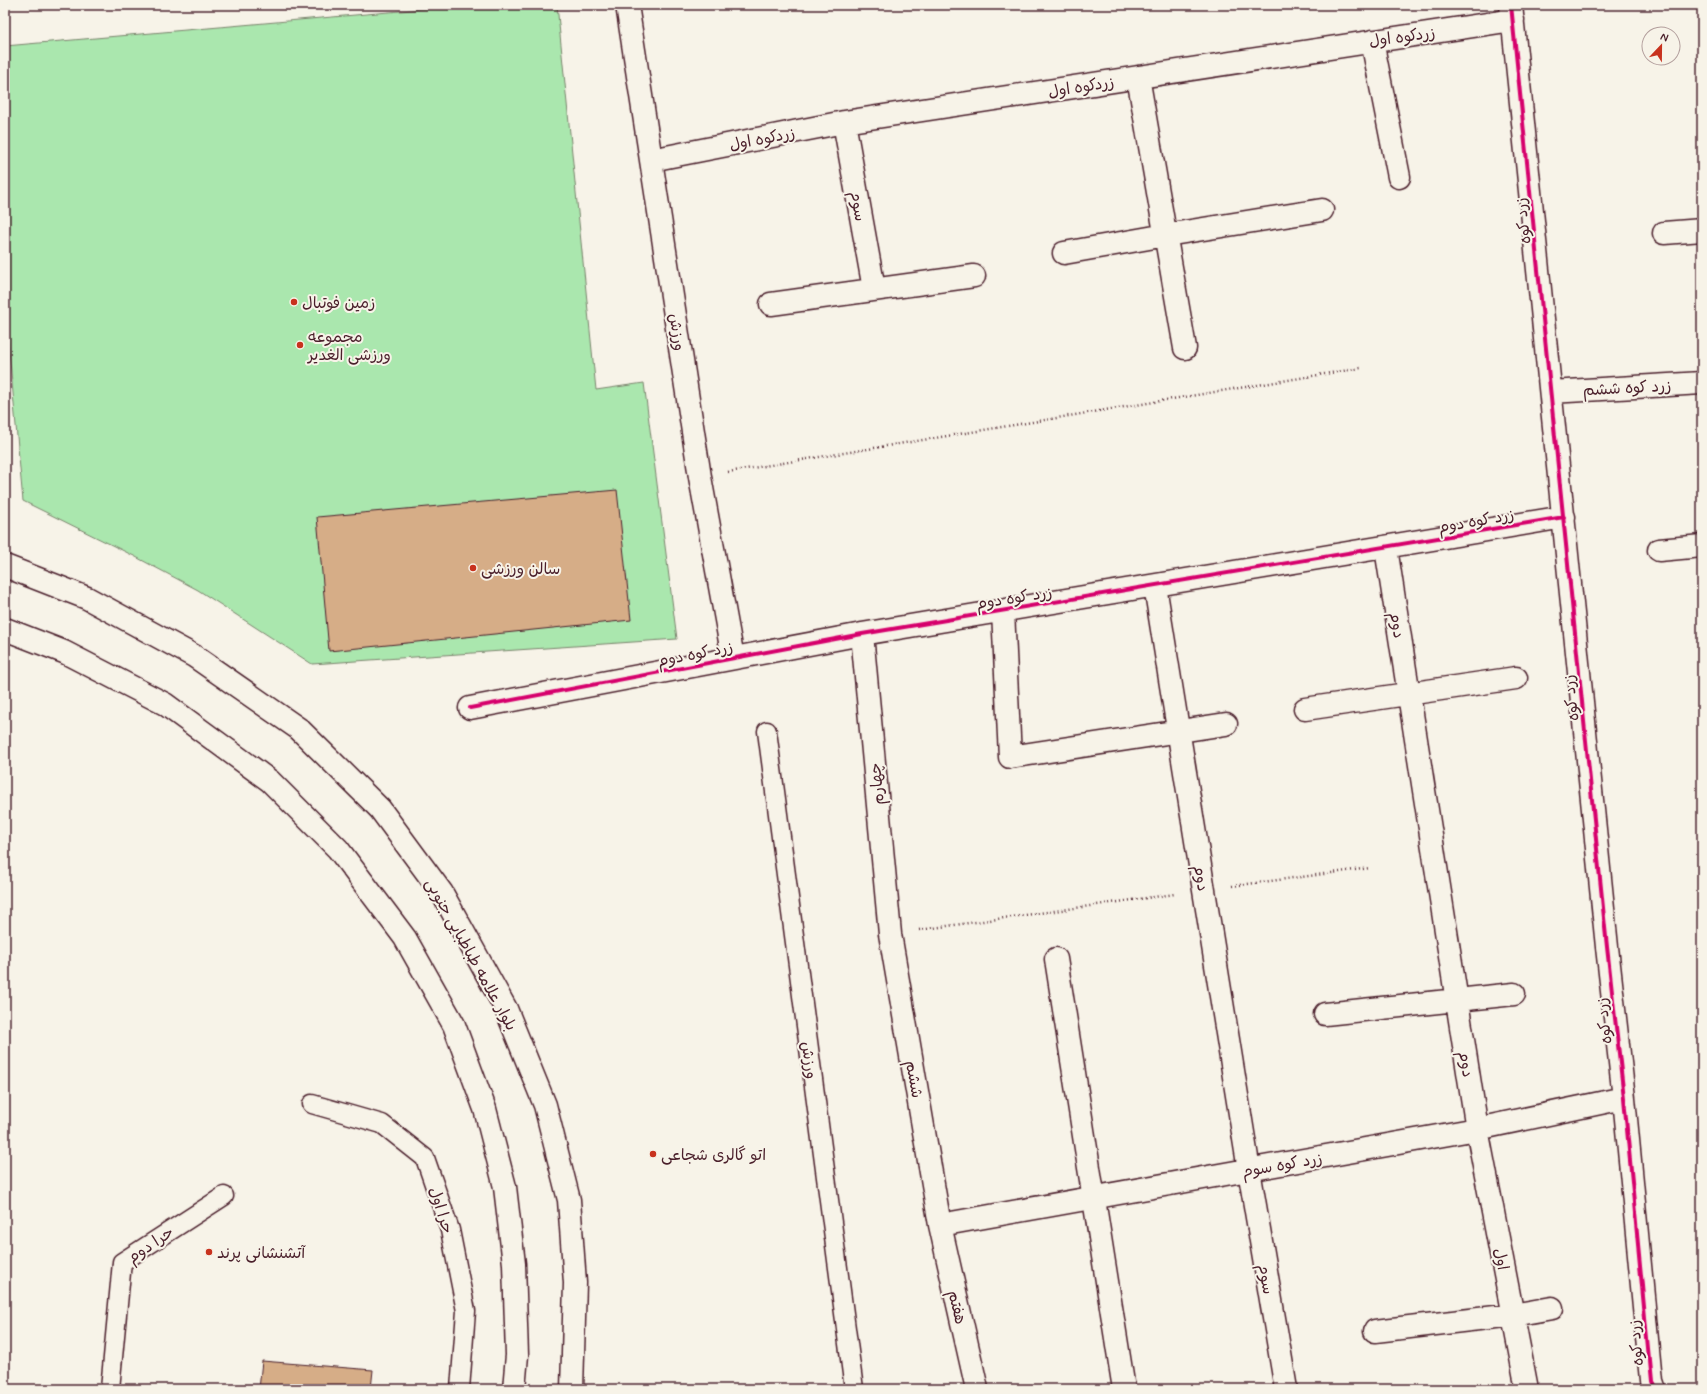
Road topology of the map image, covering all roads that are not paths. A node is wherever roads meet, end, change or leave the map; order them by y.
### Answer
1 (627, 5) edge
2 (1512, 12) edge
3 (1372, 41) junction
4 (1138, 77) junction
5 (844, 122) junction
6 (652, 160) junction
7 (1398, 177) dead end
8 (1322, 210) dead end
9 (1702, 230) edge
10 (1664, 233) dead end
11 (1166, 235) junction
12 (1064, 253) dead end
13 (974, 276) dead end
14 (874, 289) junction
15 (771, 304) dead end
16 (1185, 348) dead end
17 (1702, 383) edge
18 (1551, 392) junction
19 (1564, 517) junction
20 (1702, 546) edge
21 (1386, 548) junction
22 (1659, 550) dead end
23 (5, 566) edge
24 (1155, 586) junction
25 (1003, 611) junction
26 (5, 629) edge
27 (862, 634) junction
28 (733, 658) junction
29 (1516, 678) dead end
30 (1409, 694) junction
31 (470, 708) dead end
32 (1305, 708) dead end
33 (1226, 724) dead end
34 (1178, 730) junction
35 (767, 731) dead end
36 (890, 934) joint
37 (1056, 959) dead end
38 (1514, 994) dead end
39 (1457, 1000) junction
40 (1325, 1014) dead end
41 (1624, 1098) junction
42 (312, 1104) dead end
43 (1477, 1129) junction
44 (1249, 1170) junction
45 (224, 1196) dead end
46 (1095, 1197) junction
47 (940, 1225) junction
48 (1552, 1308) dead end
49 (1513, 1315) junction
50 (1375, 1331) dead end
51 (110, 1389) edge
52 (460, 1389) edge
53 (514, 1389) edge
54 (572, 1389) edge
55 (854, 1389) edge
56 (977, 1389) edge
57 (1124, 1389) edge
58 (1286, 1389) edge
59 (1527, 1389) edge
60 (1654, 1389) edge

1 - 6 street, ورزش
2 - 3 street, زردکوه اول
2 - 18 street, زرد کوه
3 - 4 street, زردکوه اول
3 - 7 street
4 - 5 street, زردکوه اول
4 - 11 street
5 - 6 street, زردکوه اول
5 - 14 street, سوم
6 - 28 street, ورزش
8 - 11 street
9 - 10 street
11 - 12 street
11 - 16 street
13 - 14 street
14 - 15 street
17 - 18 street, زرد کوه ششم
18 - 19 street, زرد کوه
19 - 21 street, زرد کوه دوم
19 - 41 street, زرد کوه
20 - 22 street
21 - 24 street, زرد کوه دوم
21 - 30 street, دوم
23 - 54 street, بلوار علامه طباطبایی جنوبی
24 - 25 street, زرد کوه دوم
24 - 34 street, دوم
25 - 27 street, زرد کوه دوم
25 - 34 street
26 - 53 street
27 - 28 street, زرد کوه دوم
27 - 36 street, چهارم
28 - 31 street, زرد کوه دوم
29 - 30 street
30 - 32 street
30 - 39 street, دوم
33 - 34 street
34 - 44 street, دوم
35 - 55 lane, ورزش
36 - 47 street, ششم
37 - 46 street
38 - 39 street
39 - 40 street
39 - 43 street, دوم
41 - 43 street, زرد کوه سوم
41 - 60 street, زرد کوه
42 - 52 lane, حرا اول
43 - 44 street, زرد کوه سوم
43 - 49 street, اول
44 - 46 street, زرد کوه سوم
44 - 58 street, سوم
45 - 51 lane, حرا دوم
46 - 47 street, زرد کوه سوم
46 - 57 street
47 - 56 street, هفتم
48 - 49 street
49 - 50 street
49 - 59 street, اول

